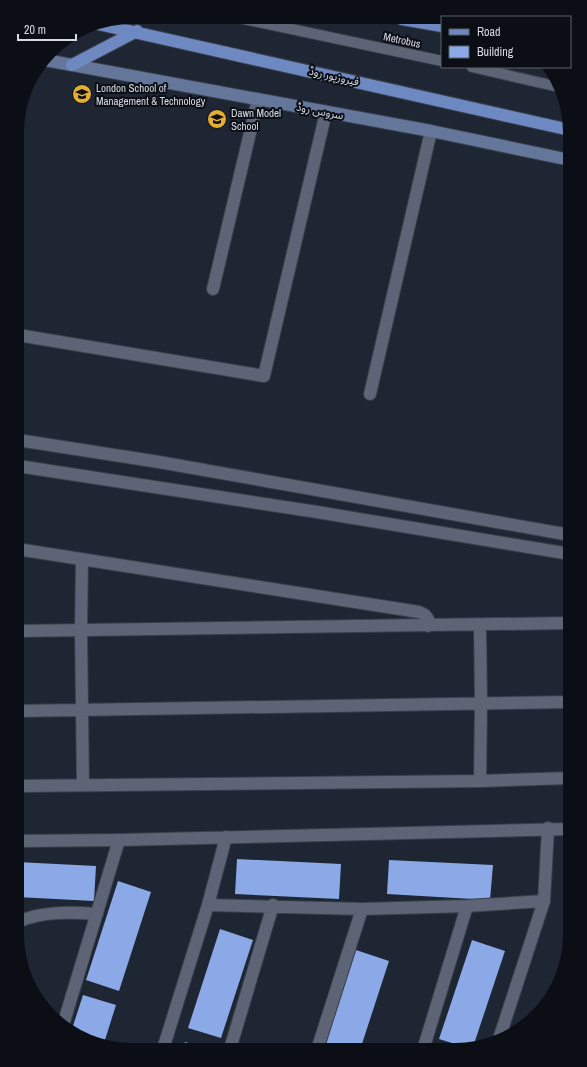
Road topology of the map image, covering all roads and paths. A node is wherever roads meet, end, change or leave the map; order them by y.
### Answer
1 (267, 24) edge
2 (431, 24) edge
3 (111, 26) edge
4 (441, 26) edge
5 (137, 31) junction
6 (51, 61) edge
7 (441, 61) edge
8 (72, 65) junction
9 (476, 68) edge
10 (553, 86) edge
11 (258, 99) junction
12 (326, 112) junction
13 (563, 128) edge
14 (431, 131) junction
15 (563, 159) edge
16 (213, 289) dead end
17 (24, 336) edge
18 (370, 394) dead end
19 (24, 441) edge
20 (24, 467) edge
21 (563, 534) edge
22 (24, 550) edge
23 (563, 553) edge
24 (82, 559) junction
25 (563, 623) edge
26 (480, 625) junction
27 (428, 626) junction
28 (81, 630) junction
29 (24, 631) edge
30 (563, 702) edge
31 (481, 704) junction
32 (82, 710) junction
33 (24, 711) edge
34 (563, 778) edge
35 (480, 781) junction
36 (24, 786) edge
37 (82, 786) junction
38 (548, 828) junction
39 (563, 828) edge
40 (226, 837) junction
41 (119, 840) junction
42 (24, 841) edge
43 (544, 901) junction
44 (208, 904) junction
45 (274, 905) junction
46 (467, 906) junction
47 (362, 908) junction
48 (97, 914) junction
49 (24, 919) edge
50 (65, 1019) edge
51 (501, 1033) edge
52 (165, 1043) edge
53 (232, 1043) edge
54 (319, 1043) edge
55 (425, 1043) edge

1 - 7 lane, Metrobus
2 - 4 main road
3 - 5 main road, فیروزپور روڈ
5 - 8 main road
5 - 13 main road, فیروزپور روڈ
6 - 8 street, سروس روڈ
8 - 11 street, سروس روڈ
9 - 10 lane
11 - 12 street, سروس روڈ
11 - 16 street
12 - 14 street, سروس روڈ
12 - 17 street
14 - 15 street, سروس روڈ
14 - 18 street
19 - 21 street
20 - 23 street
22 - 24 street
24 - 27 street
24 - 28 street
25 - 26 street
26 - 27 street
26 - 31 street
27 - 28 street
28 - 29 street
28 - 32 street
30 - 31 street
31 - 32 street
31 - 35 street
32 - 33 street
32 - 37 street
34 - 35 street
35 - 37 street
36 - 37 street
38 - 39 street
38 - 40 street
38 - 43 street
40 - 41 street
40 - 44 street
41 - 42 street
41 - 48 street
43 - 46 street
43 - 51 street
44 - 45 street
44 - 52 street
45 - 47 street
45 - 53 street
46 - 47 street
46 - 55 street
47 - 54 street
48 - 49 street
48 - 50 street

